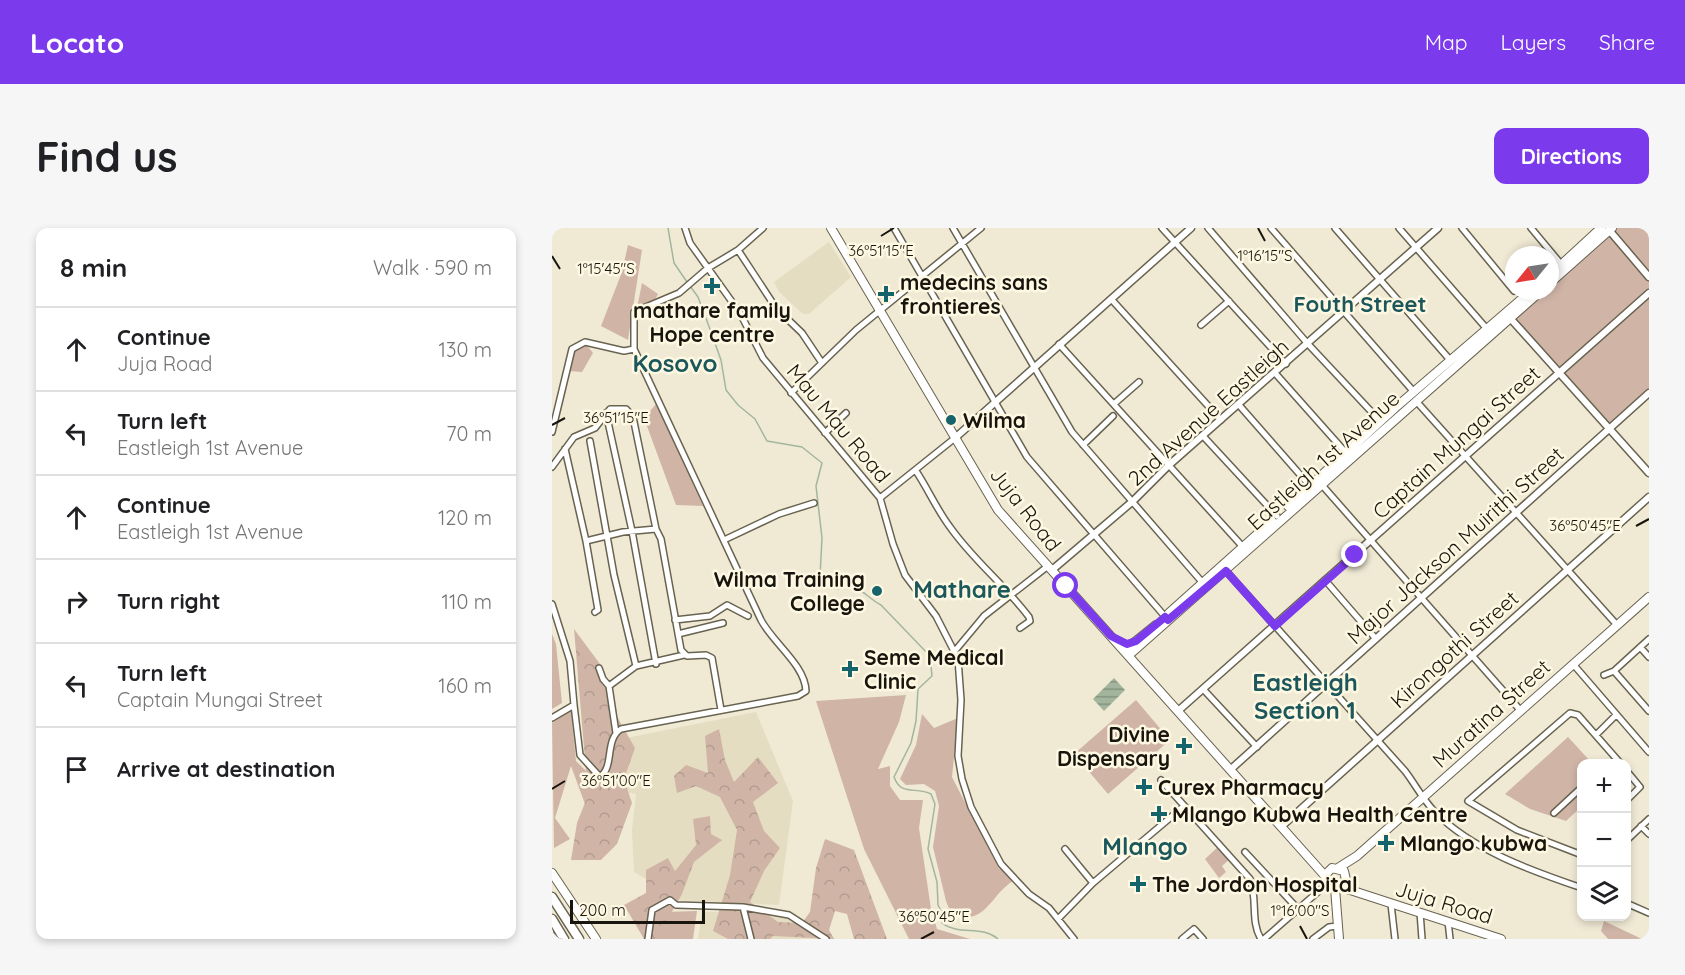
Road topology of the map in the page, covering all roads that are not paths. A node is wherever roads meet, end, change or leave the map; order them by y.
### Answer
1 (685, 228) edge
2 (764, 228) edge
3 (831, 228) edge
4 (894, 228) edge
5 (953, 228) edge
6 (981, 228) edge
7 (1162, 228) edge
8 (1191, 228) edge
9 (1208, 228) edge
10 (1271, 228) edge
11 (1335, 228) edge
12 (1399, 228) edge
13 (1438, 228) edge
14 (1462, 228) edge
15 (1531, 228) edge
16 (1607, 229) edge
17 (1175, 242) junction
18 (961, 243) junction
19 (1416, 247) junction
20 (738, 250) junction
21 (1562, 264) junction
22 (1559, 267) edge
23 (708, 268) junction
24 (1559, 274) edge
25 (920, 277) junction
26 (1649, 277) edge
27 (1380, 280) junction
28 (1505, 280) edge
29 (1649, 293) edge
30 (1112, 300) junction
31 (1521, 300) edge
32 (1531, 300) edge
33 (1229, 301) junction
34 (879, 310) junction
35 (1345, 311) junction
36 (1510, 318) junction
37 (1201, 325) dead end
38 (1487, 329) junction
39 (1059, 344) junction
40 (1308, 344) junction
41 (634, 349) junction
42 (1451, 361) junction
43 (822, 363) junction
44 (1286, 364) junction
45 (1034, 367) junction
46 (1275, 373) junction
47 (1559, 373) junction
48 (1139, 381) dead end
49 (791, 393) junction
50 (1649, 393) edge
51 (1415, 396) junction
52 (994, 402) junction
53 (1115, 403) junction
54 (1239, 405) junction
55 (606, 413) junction
56 (846, 413) dead end
57 (1113, 416) dead end
58 (1221, 420) junction
59 (1381, 422) junction
60 (1608, 429) junction
61 (552, 432) edge
62 (825, 433) junction
63 (1203, 436) junction
64 (955, 438) junction
65 (590, 441) dead end
66 (1083, 446) junction
67 (566, 449) junction
68 (1347, 454) junction
69 (1466, 457) junction
70 (1169, 465) junction
71 (552, 467) edge
72 (916, 471) junction
73 (1649, 473) edge
74 (1321, 484) junction
75 (1310, 486) junction
76 (1649, 497) edge
77 (880, 498) junction
78 (1133, 501) junction
79 (814, 503) dead end
80 (1517, 513) junction
81 (1277, 516) junction
82 (656, 529) junction
83 (632, 531) junction
84 (608, 535) junction
85 (1094, 535) junction
86 (724, 540) junction
87 (586, 541) junction
88 (1370, 541) junction
89 (1243, 547) junction
90 (1050, 568) junction
91 (1567, 568) junction
92 (1224, 569) junction
93 (1325, 580) junction
94 (1202, 582) junction
95 (1011, 593) junction
96 (1649, 597) edge
97 (1421, 598) junction
98 (552, 604) edge
99 (595, 612) dead end
100 (748, 616) dead end
101 (1166, 619) junction
102 (675, 620) junction
103 (723, 623) dead end
104 (1617, 625) junction
105 (1275, 626) junction
106 (1020, 628) dead end
107 (678, 634) junction
108 (1111, 636) junction
109 (1376, 639) junction
110 (1649, 639) edge
111 (1138, 643) junction
112 (1640, 647) junction
113 (954, 652) junction
114 (1127, 653) junction
115 (684, 655) junction
116 (1471, 656) junction
117 (1649, 657) edge
118 (656, 663) junction
119 (1573, 664) junction
120 (636, 666) junction
121 (1137, 666) junction
122 (599, 668) dead end
123 (1614, 671) junction
124 (1604, 675) dead end
125 (1326, 684) junction
126 (609, 686) junction
127 (1203, 689) junction
128 (574, 705) junction
129 (721, 710) junction
130 (1178, 711) junction
131 (1521, 711) junction
132 (1649, 711) edge
133 (1616, 715) junction
134 (552, 718) edge
135 (616, 733) junction
136 (1596, 735) junction
137 (1378, 741) junction
138 (1257, 747) junction
139 (1648, 750) edge
140 (1617, 759) edge
141 (1230, 770) junction
142 (1631, 776) edge
143 (1161, 780) dead end
144 (1577, 791) edge
145 (1631, 796) edge
146 (1423, 797) junction
147 (1184, 806) junction
148 (1554, 813) dead end
149 (1649, 819) edge
150 (1282, 826) junction
151 (1641, 826) junction
152 (1649, 834) edge
153 (1631, 836) edge
154 (1065, 849) dead end
155 (1245, 852) dead end
156 (1577, 853) edge
157 (552, 873) edge
158 (1336, 878) junction
159 (1093, 883) junction
160 (1577, 886) edge
161 (552, 897) edge
162 (1390, 904) junction
163 (1631, 905) edge
164 (743, 907) junction
165 (1298, 909) junction
166 (1420, 912) junction
167 (1649, 913) edge
168 (552, 919) edge
169 (1059, 919) junction
170 (1448, 921) junction
171 (1338, 926) junction
172 (1477, 929) junction
173 (564, 939) edge
174 (579, 939) edge
175 (596, 939) edge
176 (648, 939) edge
177 (752, 939) edge
178 (826, 939) edge
179 (1074, 939) edge
180 (1182, 939) edge
181 (1203, 939) edge
182 (1264, 939) edge
183 (1313, 939) edge
184 (1339, 939) edge
185 (1395, 939) edge
186 (1422, 939) edge
187 (1450, 939) edge
188 (1478, 939) edge
189 (1501, 939) edge

1 - 23 street, Mau Mau Road
2 - 20 street
3 - 34 main road, Juja Road
4 - 25 street
5 - 18 street
6 - 18 street
7 - 17 street
8 - 17 street
9 - 40 street
10 - 35 street
11 - 27 street
12 - 19 street
13 - 19 street, 2nd Avenue Eastleigh
14 - 28 street
15 - 21 street
16 - 21 main road
16 - 24 main road
16 - 26 street
17 - 30 street
17 - 33 street
18 - 25 street
18 - 45 street
19 - 27 street, 2nd Avenue Eastleigh
19 - 38 street
20 - 23 street
20 - 43 street
21 - 22 main road
23 - 41 street
23 - 49 street, Mau Mau Road
25 - 34 street
25 - 52 street
27 - 35 street, 2nd Avenue Eastleigh
27 - 42 street
29 - 47 street, Captain Mungai Street
30 - 39 street
30 - 58 street
31 - 38 main road, Eastleigh 1st Avenue
32 - 36 main road, Eastleigh 1st Avenue
33 - 37 street
33 - 44 street
34 - 43 street
34 - 64 main road, Juja Road
35 - 40 street, 2nd Avenue Eastleigh
35 - 51 street
36 - 47 street
36 - 51 main road, Eastleigh 1st Avenue
38 - 42 main road, Eastleigh 1st Avenue
39 - 45 street
39 - 53 street
40 - 44 street, 2nd Avenue Eastleigh
40 - 59 street
41 - 61 street
41 - 86 street
42 - 51 main road, Eastleigh 1st Avenue
43 - 49 street
44 - 46 street, 2nd Avenue Eastleigh
45 - 52 street
45 - 66 street
46 - 54 street, 2nd Avenue Eastleigh
46 - 68 street
47 - 60 street
47 - 69 street, Captain Mungai Street
48 - 53 street
49 - 62 street, Mau Mau Road
50 - 60 street, Major Jackson Muirithi Street
51 - 59 main road, Eastleigh 1st Avenue
51 - 69 street
51 - 74 main road, Eastleigh 1st Avenue
52 - 64 street
52 - 85 street
53 - 70 street
54 - 58 street, 2nd Avenue Eastleigh
54 - 75 street
55 - 67 street
55 - 82 street
55 - 83 street
56 - 62 street
57 - 66 street
58 - 63 street, 2nd Avenue Eastleigh
59 - 68 main road, Eastleigh 1st Avenue
60 - 73 street
60 - 80 street, Major Jackson Muirithi Street
62 - 77 street, Mau Mau Road
63 - 70 street, 2nd Avenue Eastleigh
63 - 81 street
64 - 72 street
64 - 90 main road, Juja Road
65 - 84 street
66 - 78 street
67 - 71 street
67 - 87 street
68 - 75 main road, Eastleigh 1st Avenue
69 - 80 street
69 - 88 street, Captain Mungai Street
70 - 78 street, 2nd Avenue Eastleigh
70 - 89 street
72 - 77 street
72 - 95 street
74 - 88 street
74 - 92 main road, Eastleigh 1st Avenue
75 - 81 main road, Eastleigh 1st Avenue
76 - 91 street, Kirongothi Street
77 - 113 street, Mau Mau Road
78 - 85 street, 2nd Avenue Eastleigh
78 - 94 street
79 - 86 street
80 - 91 street
80 - 97 street, Major Jackson Muirithi Street
81 - 89 main road, Eastleigh 1st Avenue
82 - 83 street
82 - 102 street
83 - 84 street
83 - 118 street
84 - 87 street
84 - 120 street
85 - 90 street, 2nd Avenue Eastleigh
85 - 101 street
86 - 129 street
87 - 99 street
88 - 93 street, Captain Mungai Street
88 - 97 street
89 - 92 main road, Eastleigh 1st Avenue
90 - 95 street
90 - 108 main road, Juja Road
91 - 104 street
91 - 116 street, Kirongothi Street
92 - 94 main road, Eastleigh 1st Avenue
92 - 101 main road, Eastleigh 1st Avenue
92 - 105 street
93 - 105 street, Captain Mungai Street
93 - 109 street
94 - 101 main road, Eastleigh 1st Avenue
95 - 106 street
95 - 113 street
96 - 104 main road, Muratina Street
97 - 109 street, Major Jackson Muirithi Street
97 - 116 street
98 - 128 street
100 - 102 street
101 - 111 main road, Eastleigh 1st Avenue
102 - 107 street
103 - 107 street
104 - 119 main road, Muratina Street
105 - 125 street
105 - 127 street, Captain Mungai Street
107 - 115 street
108 - 111 main road
108 - 114 main road, Juja Road
109 - 125 street, Major Jackson Muirithi Street
110 - 112 street
111 - 114 main road, Eastleigh 1st Avenue
111 - 121 main road
112 - 117 street
112 - 123 street
113 - 169 street, Mau Mau Road
114 - 121 main road, Juja Road
115 - 118 street
115 - 129 street
116 - 131 street
116 - 137 street, Kirongothi Street
118 - 120 street
119 - 131 main road, Muratina Street
119 - 133 street
120 - 126 street
121 - 130 main road, Juja Road
122 - 126 street
123 - 124 street
123 - 132 street
125 - 137 street
125 - 138 street, Major Jackson Muirithi Street
126 - 135 street
127 - 130 street, Captain Mungai Street
127 - 138 street
128 - 134 street
128 - 135 street
129 - 135 street
130 - 141 main road, Juja Road
131 - 146 main road, Muratina Street
133 - 136 street
133 - 139 street
136 - 140 street
136 - 156 street
137 - 146 street
137 - 150 street, Kirongothi Street
138 - 141 street, Major Jackson Muirithi Street
141 - 150 main road, Juja Road
142 - 145 street
143 - 147 street
144 - 148 street
146 - 158 main road, Muratina Street
146 - 160 street
147 - 159 street
147 - 182 street
149 - 151 street
150 - 158 main road, Juja Road
151 - 152 street
151 - 153 street
154 - 159 street
155 - 165 street
157 - 175 main road
158 - 162 main road, Juja Road
158 - 165 street, Muratina Street
158 - 171 main road
159 - 169 street
161 - 174 highway
162 - 166 main road, Juja Road
162 - 185 street
163 - 167 street
164 - 176 street
164 - 177 street
164 - 178 street
165 - 182 street, Muratina Street
166 - 170 main road, Juja Road
166 - 186 street
168 - 173 highway
169 - 179 street, Mau Mau Road
170 - 172 main road, Juja Road
170 - 187 street
171 - 183 street
171 - 184 main road
172 - 188 street
172 - 189 main road, Juja Road
180 - 181 street

